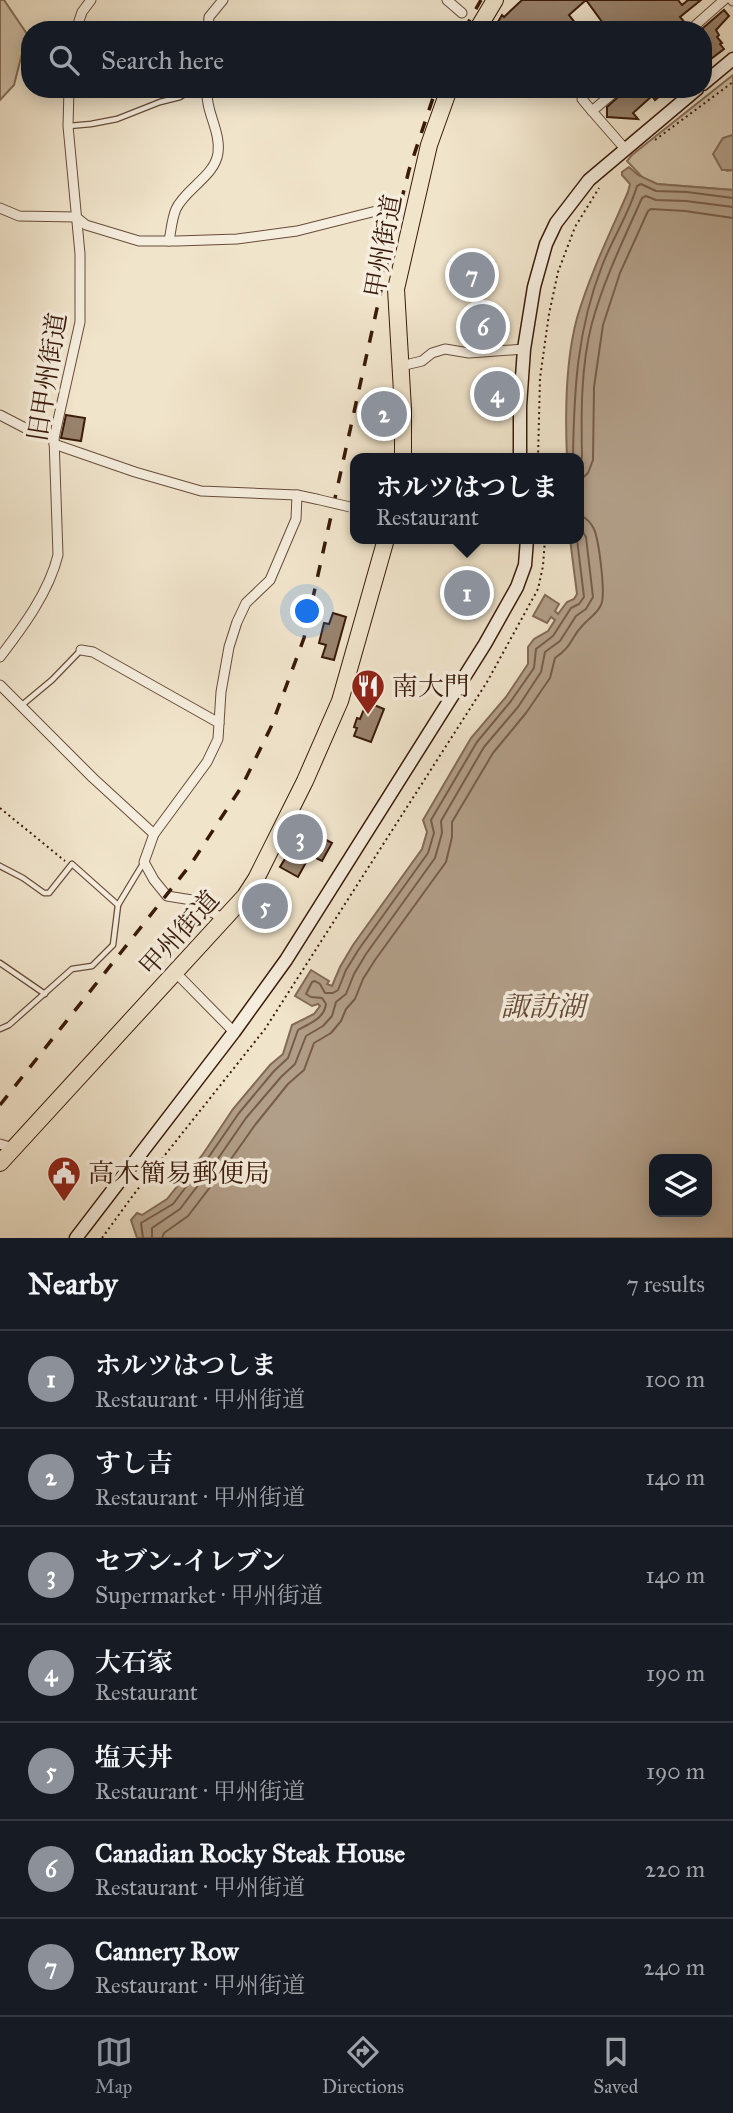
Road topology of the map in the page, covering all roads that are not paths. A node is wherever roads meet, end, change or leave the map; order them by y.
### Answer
1 (91, 0) edge
2 (223, 0) edge
3 (447, 0) edge
4 (495, 0) edge
5 (724, 0) edge
6 (462, 13) dead end
7 (79, 21) edge
8 (209, 21) edge
9 (482, 21) edge
10 (700, 21) edge
11 (733, 59) edge
12 (712, 76) edge
13 (69, 98) edge
14 (176, 98) edge
15 (206, 98) edge
16 (446, 98) edge
17 (607, 98) edge
18 (682, 98) edge
19 (582, 99) dead end
20 (592, 111) junction
21 (68, 126) junction
22 (626, 150) junction
23 (0, 208) edge
24 (388, 208) dead end
25 (76, 217) junction
26 (169, 241) junction
27 (524, 349) junction
28 (401, 366) junction
29 (0, 415) edge
30 (54, 441) junction
31 (403, 453) edge
32 (520, 453) edge
33 (297, 495) junction
34 (350, 506) edge
35 (385, 544) edge
36 (527, 544) edge
37 (81, 650) joint
38 (0, 657) edge
39 (0, 685) edge
40 (22, 705) junction
41 (219, 723) junction
42 (154, 834) junction
43 (144, 862) junction
44 (0, 866) edge
45 (118, 905) junction
46 (225, 920) junction
47 (0, 963) edge
48 (176, 973) junction
49 (45, 994) junction
50 (0, 1029) edge
51 (234, 1032) junction
52 (7, 1146) edge
53 (0, 1163) edge
54 (76, 1238) edge

1 - 7 street
2 - 8 street
3 - 6 street
4 - 9 highway
5 - 10 street
11 - 12 street
13 - 21 street, 旧甲州街道
14 - 21 lane
15 - 26 street
16 - 28 highway, 甲州街道
17 - 20 street
18 - 22 street
19 - 20 street
20 - 22 street
21 - 25 street, 旧甲州街道
22 - 27 street
23 - 25 street
24 - 26 street
25 - 26 street
25 - 30 street, 旧甲州街道
27 - 28 street
27 - 32 street
28 - 31 highway, 甲州街道
29 - 30 street
30 - 33 street
30 - 38 street, 旧甲州街道
33 - 34 street, bridge
33 - 41 street
35 - 46 highway, 甲州街道
36 - 51 street
37 - 40 lane
37 - 41 street
39 - 40 street
40 - 42 street
41 - 42 street
42 - 43 street
43 - 45 lane
43 - 46 street
44 - 45 lane
45 - 49 lane
46 - 48 highway, 甲州街道
47 - 49 lane
48 - 51 street
48 - 52 highway, 甲州街道
49 - 50 lane
51 - 54 street
52 - 53 highway, 甲州街道

